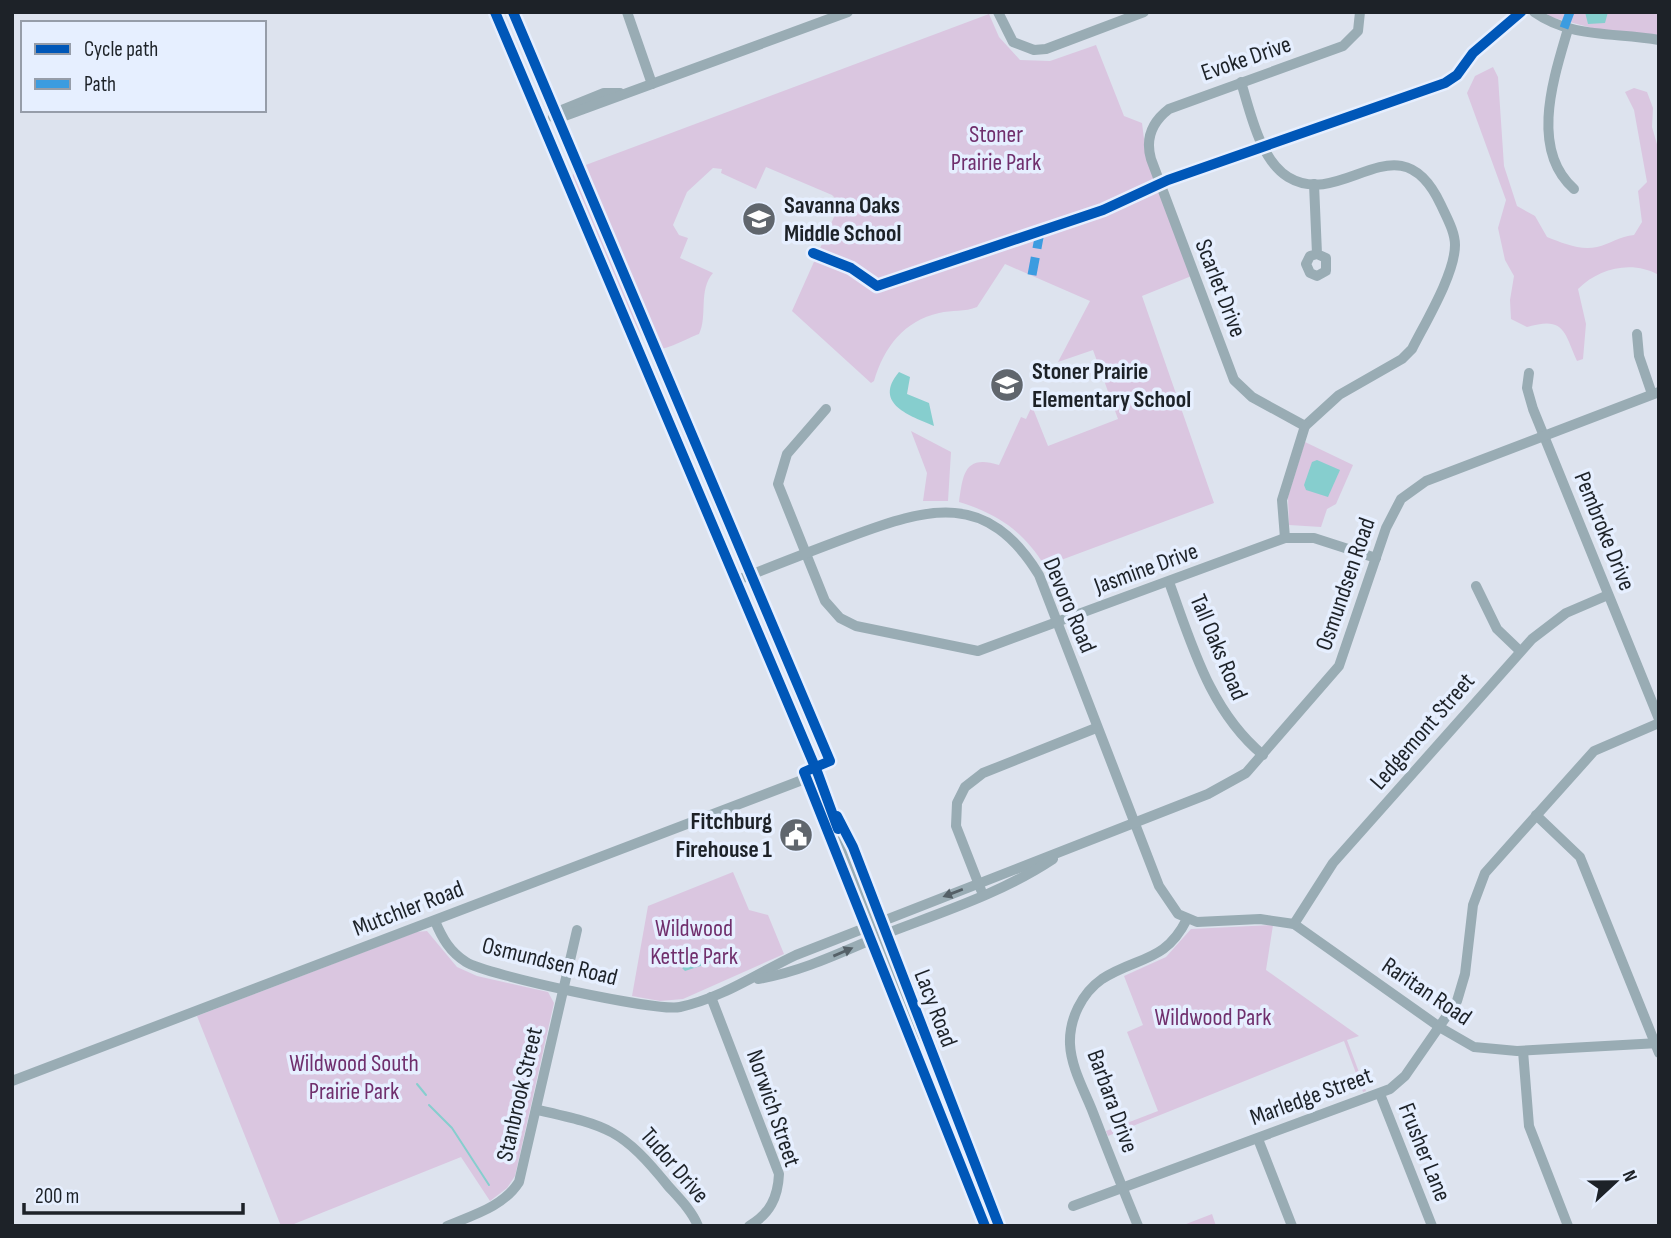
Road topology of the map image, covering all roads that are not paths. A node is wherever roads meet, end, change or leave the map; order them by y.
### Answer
1 (495, 12) edge
2 (627, 12) edge
3 (848, 12) edge
4 (998, 12) edge
5 (1144, 12) edge
6 (1360, 12) edge
7 (1534, 12) edge
8 (1569, 29) junction
9 (1659, 40) edge
10 (1241, 82) junction
11 (652, 84) junction
12 (547, 120) junction
13 (1151, 130) joint
14 (1314, 184) junction
15 (1574, 188) dead end
16 (1317, 254) dead end
17 (1637, 334) dead end
18 (1529, 373) dead end
19 (1655, 393) edge
20 (826, 409) dead end
21 (1305, 426) junction
22 (1544, 436) junction
23 (1285, 538) junction
24 (805, 554) junction
25 (1376, 558) junction
26 (735, 581) junction
27 (1169, 582) junction
28 (1476, 586) dead end
29 (1608, 595) junction
30 (1057, 623) junction
31 (1520, 652) junction
32 (1659, 721) edge
33 (1096, 728) junction
34 (1263, 755) junction
35 (818, 774) junction
36 (1536, 814) junction
37 (1135, 824) junction
38 (1063, 853) junction
39 (978, 884) junction
40 (983, 896) junction
41 (1187, 919) junction
42 (435, 921) junction
43 (878, 923) junction
44 (1294, 924) junction
45 (577, 930) dead end
46 (883, 935) junction
47 (815, 947) junction
48 (820, 960) junction
49 (755, 979) junction
50 (565, 988) junction
51 (710, 997) junction
52 (1441, 1028) junction
53 (1658, 1046) edge
54 (1523, 1051) junction
55 (12, 1081) edge
56 (1380, 1094) junction
57 (538, 1110) junction
58 (1258, 1139) junction
59 (1123, 1188) junction
60 (1073, 1206) dead end
61 (447, 1226) edge
62 (698, 1226) edge
63 (749, 1226) edge
64 (999, 1226) edge
65 (1138, 1226) edge
66 (1293, 1226) edge
67 (1432, 1226) edge
68 (1567, 1226) edge

1 - 12 street, Lacy Road
2 - 11 street
3 - 11 street
4 - 5 street
6 - 10 street, Evoke Drive
7 - 8 street
8 - 9 street
8 - 15 street
10 - 13 street, Evoke Drive
10 - 14 street
11 - 12 street
12 - 26 street, Lacy Road
13 - 21 street, Scarlet Drive
14 - 16 street
14 - 21 street
17 - 19 street
18 - 22 street, Pembroke Drive
19 - 22 street, Osmundsen Road
20 - 24 street, Jasmine Drive
21 - 23 street
22 - 25 street, Osmundsen Road
22 - 29 street, Pembroke Drive
23 - 25 street, Jasmine Drive
23 - 27 street, Jasmine Drive
24 - 26 street, Devoro Road
24 - 30 street, Jasmine Drive
24 - 30 street, Devoro Road
25 - 34 street, Osmundsen Road
26 - 35 street, Lacy Road
27 - 30 street, Jasmine Drive
27 - 34 street, Tall Oaks Road
28 - 31 street
29 - 31 street, Ledgemont Street
29 - 32 street, Pembroke Drive
30 - 33 street, Devoro Road
31 - 44 street, Ledgemont Street
32 - 36 street, Marledge Street
33 - 37 street, Devoro Road
33 - 39 street
34 - 37 street, Osmundsen Road
35 - 42 street, Mutchler Road
35 - 43 street, Lacy Road
36 - 52 street, Marledge Street
36 - 53 street
37 - 38 street, Osmundsen Road
37 - 41 street, Devoro Road
38 - 39 street, Osmundsen Road
38 - 40 street, Osmundsen Road
39 - 40 street
39 -> 43 street, Osmundsen Road
40 - 46 street, Osmundsen Road
41 - 44 street, Raritan Road
41 - 59 street, Barbara Drive
42 - 50 street, Osmundsen Road
42 - 55 street, Mutchler Road
43 - 46 street, Lacy Road
43 - 47 street, Osmundsen Road
44 - 52 street, Raritan Road
45 - 50 street, Stanbrook Street
48 -> 46 street, Osmundsen Road
46 - 64 street, Lacy Road
47 - 48 street
47 - 49 street, Osmundsen Road
48 - 49 street, Osmundsen Road
49 - 51 street, Osmundsen Road
50 - 51 street, Osmundsen Road
50 - 57 street, Stanbrook Street
51 - 63 street, Norwich Street
52 - 54 street, Raritan Road
52 - 56 street, Marledge Street
53 - 54 street, Raritan Road
54 - 68 street
56 - 58 street, Marledge Street
56 - 67 street, Frusher Lane
57 - 61 street, Stanbrook Street
57 - 62 street, Tudor Drive
58 - 59 street, Marledge Street
58 - 66 street
59 - 60 street, Marledge Street
59 - 65 street, Barbara Drive

